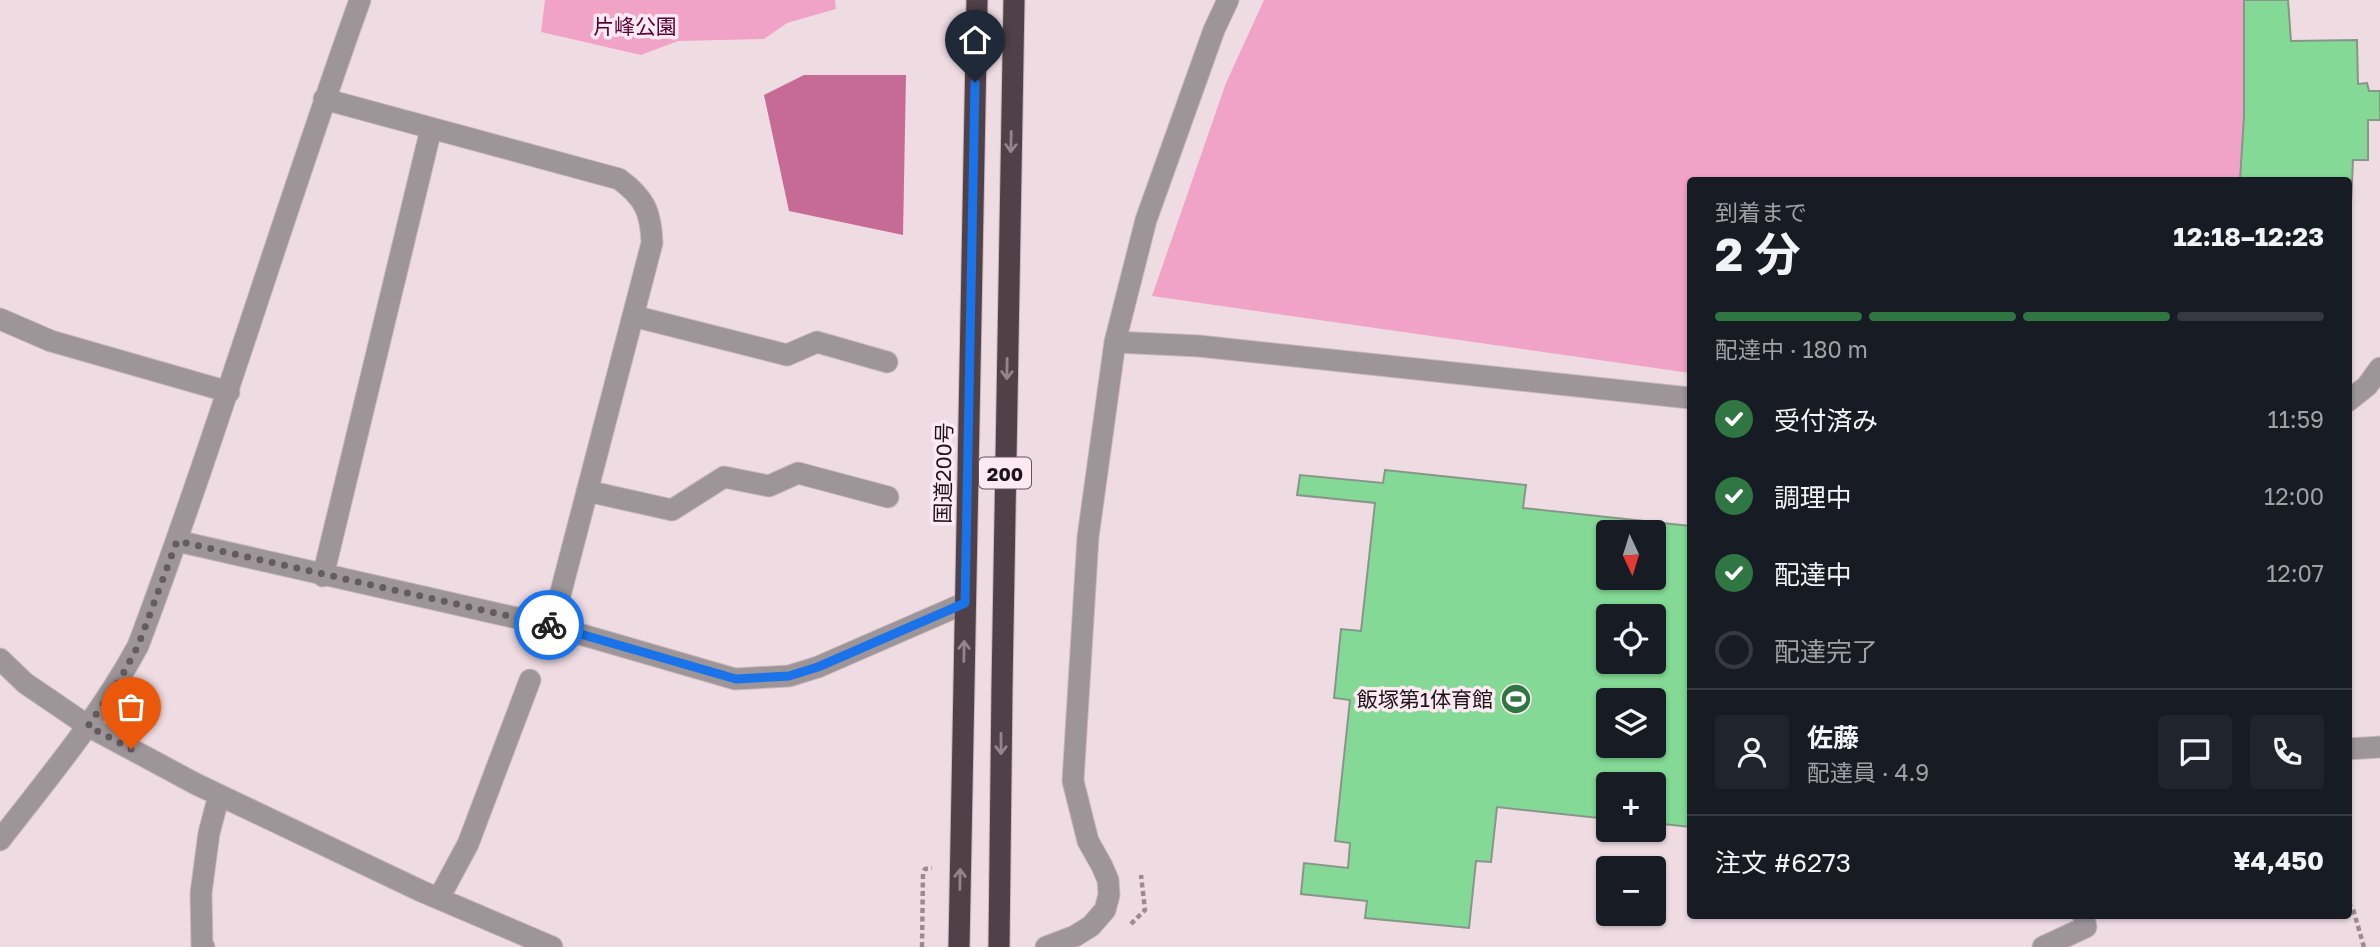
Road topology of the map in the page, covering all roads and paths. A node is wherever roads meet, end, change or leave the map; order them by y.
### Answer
1 (360, 0) edge
2 (977, 0) edge
3 (1014, 0) edge
4 (1228, 0) edge
5 (324, 99) junction
6 (431, 129) junction
7 (633, 316) junction
8 (0, 319) edge
9 (1115, 342) junction
10 (887, 362) dead end
11 (2380, 368) edge
12 (229, 392) junction
13 (2373, 392) edge
14 (1687, 398) edge
15 (2352, 400) edge
16 (587, 491) junction
17 (888, 497) dead end
18 (177, 541) junction
19 (323, 576) junction
20 (965, 603) junction
21 (552, 626) junction
22 (0, 659) edge
23 (530, 680) dead end
24 (88, 726) junction
25 (2380, 747) edge
26 (2352, 749) edge
27 (219, 795) junction
28 (0, 840) edge
29 (439, 898) junction
30 (2352, 908) edge
31 (2084, 919) edge
32 (204, 947) edge
33 (552, 947) edge
34 (958, 947) edge
35 (999, 947) edge
36 (1046, 947) edge
37 (2043, 947) edge
38 (2364, 947) edge

1 - 5 street
2 - 20 highway, 国道200号 / 200
3 -> 35 highway, 200
4 - 9 street
5 - 6 street
5 - 12 street
6 - 7 street
6 - 19 street
7 - 10 street
7 - 16 street
8 - 12 street
9 - 14 street
9 - 36 street
11 - 13 street
12 - 18 street
13 - 15 street
16 - 17 street
16 - 21 street
18 - 19 street
18 - 24 street
19 - 21 street
20 - 21 street
34 -> 20 highway, 国道200号 / 200
22 - 24 street
23 - 29 street
24 - 27 street
24 - 28 street
25 - 26 street
27 - 29 street
27 - 32 street
29 - 33 street
30 - 38 path
31 - 37 street

